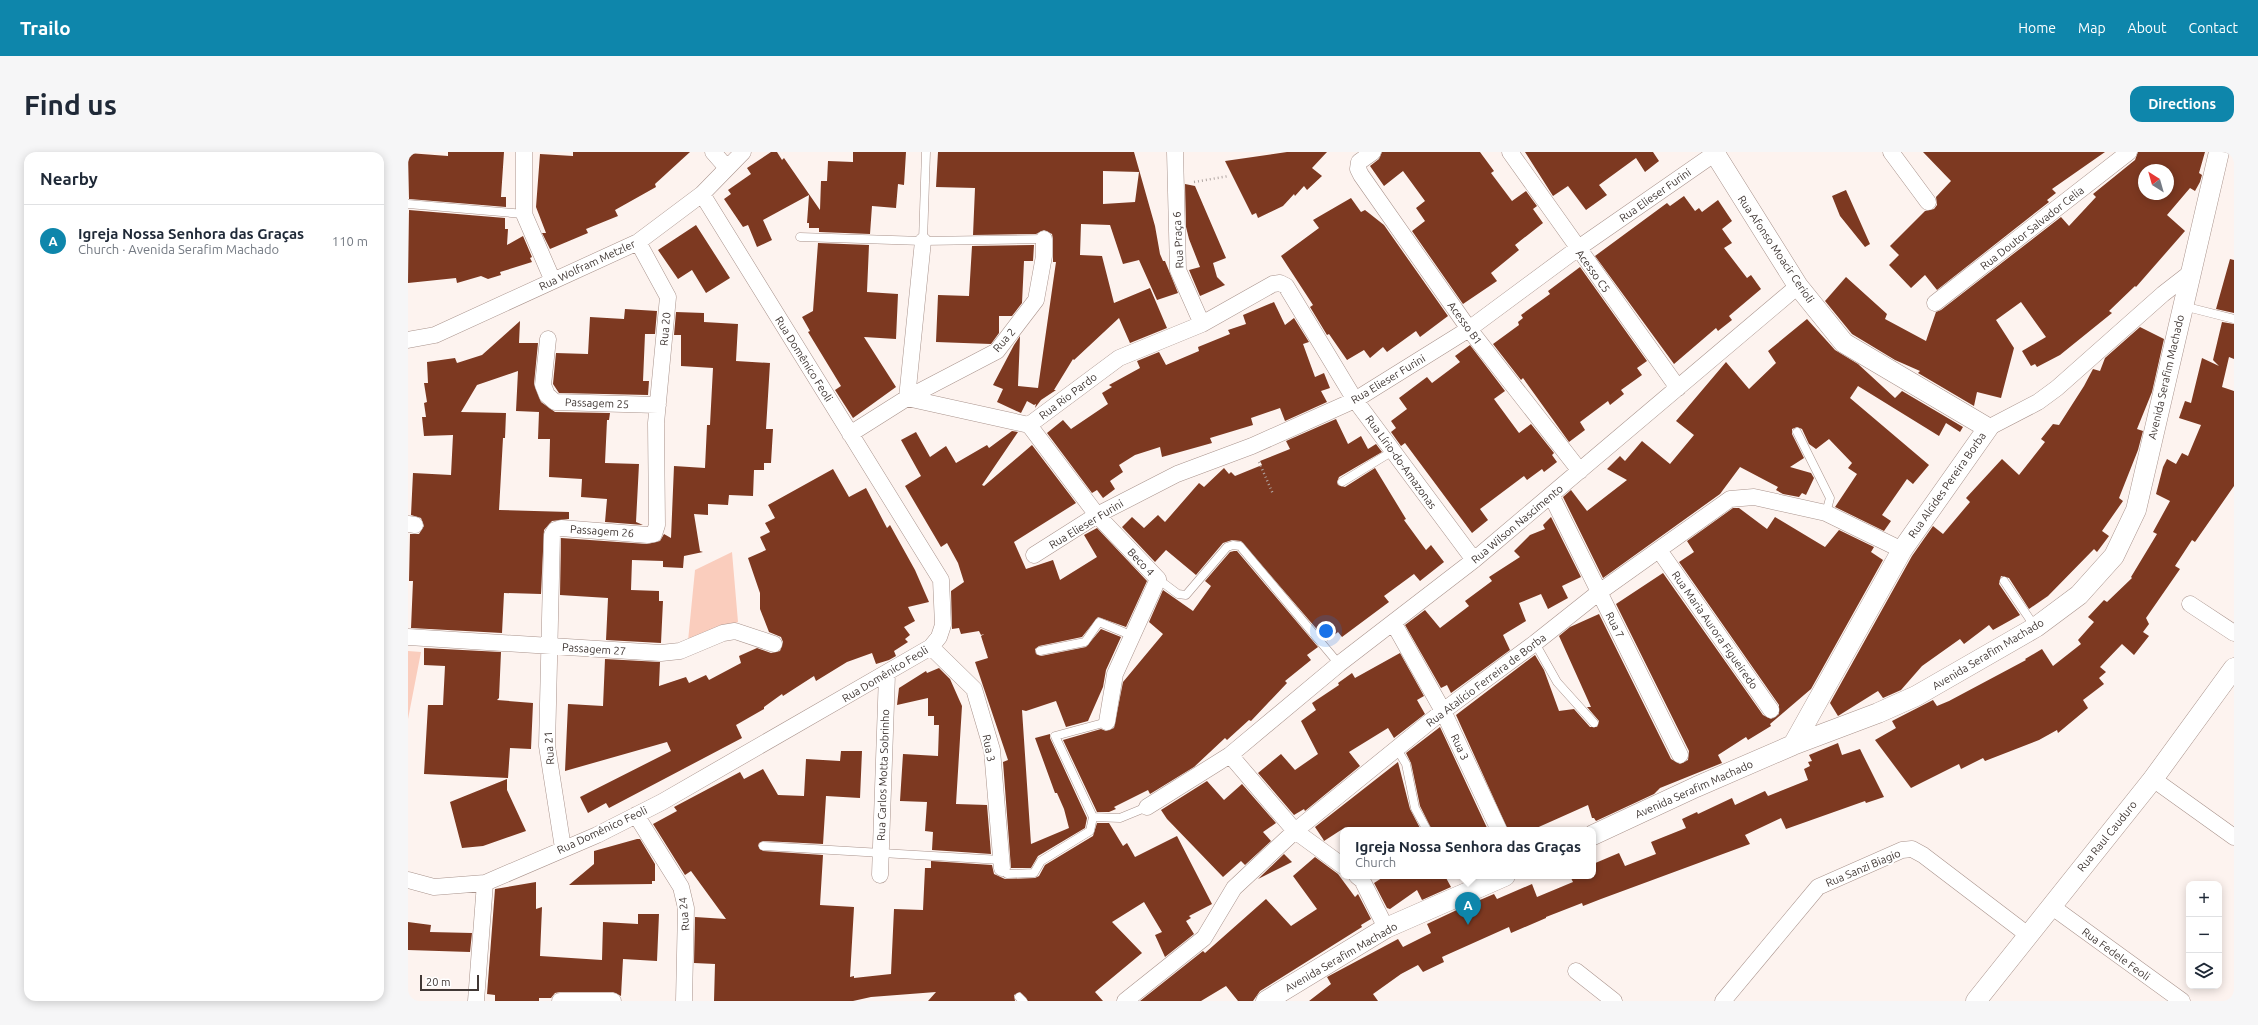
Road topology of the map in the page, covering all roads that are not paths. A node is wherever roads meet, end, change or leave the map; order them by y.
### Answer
1 (524, 152) edge
2 (713, 152) edge
3 (743, 152) edge
4 (926, 152) edge
5 (1175, 152) edge
6 (1373, 152) edge
7 (1510, 152) edge
8 (1891, 152) edge
9 (2129, 152) edge
10 (2220, 152) edge
11 (1714, 153) edge
12 (727, 168) junction
13 (702, 194) junction
14 (1928, 202) dead end
15 (408, 204) edge
16 (524, 214) junction
17 (800, 237) dead end
18 (1044, 239) joint
19 (923, 241) junction
20 (638, 242) junction
21 (1577, 249) junction
22 (2190, 273) junction
23 (553, 281) junction
24 (1280, 282) joint
25 (1798, 286) junction
26 (1934, 303) dead end
27 (2182, 306) junction
28 (2234, 319) edge
29 (1202, 324) junction
30 (1469, 329) junction
31 (548, 339) dead end
32 (408, 340) edge
33 (1678, 388) junction
34 (907, 398) junction
35 (1356, 400) junction
36 (658, 405) junction
37 (656, 423) joint
38 (1029, 425) junction
39 (1988, 428) junction
40 (1797, 432) dead end
41 (850, 434) junction
42 (1393, 451) junction
43 (1580, 471) junction
44 (1342, 482) dead end
45 (1551, 495) junction
46 (1826, 513) junction
47 (1097, 514) junction
48 (1659, 550) junction
49 (1902, 550) junction
50 (1034, 555) dead end
51 (1474, 560) junction
52 (1158, 579) junction
53 (2004, 581) dead end
54 (1598, 593) junction
55 (2190, 604) dead end
56 (1394, 624) junction
57 (2036, 627) junction
58 (2234, 633) edge
59 (1133, 636) junction
60 (408, 637) edge
61 (1535, 643) junction
62 (774, 644) dead end
63 (550, 646) junction
64 (931, 647) junction
65 (1040, 651) dead end
66 (1340, 664) junction
67 (2234, 668) edge
68 (887, 674) junction
69 (1771, 710) dead end
70 (1443, 711) junction
71 (1107, 722) joint
72 (1594, 723) dead end
73 (1793, 745) junction
74 (1397, 749) junction
75 (1230, 755) junction
76 (1680, 755) dead end
77 (2153, 779) junction
78 (1147, 807) joint
79 (636, 816) junction
80 (1093, 816) junction
81 (1425, 827) edge
82 (1498, 827) edge
83 (1296, 831) junction
84 (1596, 834) edge
85 (2234, 837) edge
86 (763, 846) dead end
87 (563, 848) junction
88 (880, 854) junction
89 (1002, 864) junction
90 (1340, 864) edge
91 (880, 875) dead end
92 (1360, 879) edge
93 (1498, 879) edge
94 (408, 880) edge
95 (485, 883) junction
96 (2051, 906) junction
97 (1386, 928) junction
98 (2028, 935) junction
99 (1576, 970) dead end
100 (476, 1001) edge
101 (560, 1001) edge
102 (613, 1001) edge
103 (684, 1001) edge
104 (1125, 1001) edge
105 (1266, 1001) edge
106 (1614, 1001) edge
107 (1723, 1001) edge
108 (1976, 1001) edge
109 (2182, 1001) edge

1 - 16 street
2 - 12 street
3 - 12 street, Rua Wolfram Metzler
4 - 19 lane
5 - 29 street, Rua Praça 6
6 - 30 street, Acesso B1
7 - 21 street, Acesso C5
8 - 14 street
9 - 26 street, Rua Doutor Salvador Celia
10 - 22 street, Avenida Serafim Machado
11 - 21 street, Rua Elieser Furini
11 - 25 street, Rua Afonso Moacir Cerioli
12 - 13 street, Rua Wolfram Metzler
13 - 20 street, Rua Wolfram Metzler
13 - 41 street, Rua Domênico Feoli
15 - 16 lane
16 - 23 street
17 - 19 lane
18 - 19 lane
18 - 34 street, Rua 2
19 - 34 street
20 - 23 street, Rua Wolfram Metzler
20 - 36 street, Rua 20
21 - 30 street, Rua Elieser Furini
21 - 33 street, Acesso C5
22 - 27 street, Avenida Serafim Machado
22 - 39 street, Rua Alcides Pereira Borba
23 - 32 street, Rua Wolfram Metzler
24 - 29 street, Rua Rio Pardo
24 - 35 street, Rua Lírio-do-Amazonas
25 - 33 street, Rua Wilson Nascimento
25 - 39 street, Rua Afonso Moacir Cerioli
27 - 28 lane
27 - 57 street, Avenida Serafim Machado
29 - 38 street, Rua Rio Pardo
30 - 35 street, Rua Elieser Furini
30 - 43 street, Acesso B1
31 - 36 street, Passagem 25
33 - 43 street, Rua Wilson Nascimento
34 - 38 street, Rua Rio Pardo
34 - 41 street
35 - 42 street, Rua Lírio-do-Amazonas
35 - 47 street, Rua Elieser Furini
36 - 37 street, Rua 20
37 - 63 street, Passagem 26
38 - 47 street, Beco 4
39 - 49 street, Rua Alcides Pereira Borba
40 - 46 lane
41 - 64 street, Rua Domênico Feoli
42 - 44 lane
42 - 51 street, Rua Lírio-do-Amazonas
43 - 45 street, Rua Wilson Nascimento
45 - 51 street, Rua Wilson Nascimento
45 - 54 street, Rua 7
46 - 48 street, Rua Atalício Ferreira de Borba
46 - 49 street, Rua Atalício Ferreira de Borba
47 - 50 street, Rua Elieser Furini
47 - 52 street, Beco 4
48 - 54 street, Rua Atalício Ferreira de Borba
48 - 69 street, Rua Maria Aurora Figueiredo
49 - 73 street, Rua Alcides Pereira Borba
51 - 56 street, Rua Wilson Nascimento
52 - 59 street, Beco 4
52 - 66 lane
53 - 57 lane
54 - 61 street, Rua Atalício Ferreira de Borba
54 - 76 street, Rua 7
55 - 58 street
56 - 66 street, Rua Wilson Nascimento
56 - 70 street, Rua 3
57 - 73 street, Avenida Serafim Machado
59 - 65 lane
59 - 71 street, Beco 4
60 - 63 street, Passagem 27
61 - 70 street, Rua Atalício Ferreira de Borba
61 - 72 lane
62 - 63 street, Passagem 27
63 - 87 street, Rua 21
64 - 68 street, Rua Domênico Feoli
64 - 89 street, Rua 3
66 - 75 street, Rua Wilson Nascimento
67 - 77 street, Rua Raul Cauduro
68 - 79 street, Rua Domênico Feoli
68 - 88 street, Rua Carlos Motta Sobrinho
70 - 74 street, Rua Atalício Ferreira de Borba
70 - 82 street, Rua 3
71 - 80 lane
73 - 84 street, Avenida Serafim Machado
74 - 81 lane
74 - 83 street, Rua Atalício Ferreira de Borba
75 - 78 street, Rua Wilson Nascimento
75 - 83 street
77 - 85 street
77 - 96 street, Rua Raul Cauduro
78 - 80 lane
79 - 87 street, Rua Domênico Feoli
79 - 103 street, Rua 24
80 - 89 lane
83 - 90 street
83 - 104 street, Rua Atalício Ferreira de Borba
86 - 88 lane
87 - 95 street, Rua Domênico Feoli
88 - 89 lane
88 - 91 street, Rua Carlos Motta Sobrinho
92 - 97 street
93 - 97 street, Avenida Serafim Machado
94 - 95 street, Rua Domênico Feoli
95 - 100 street
96 - 98 street, Rua Raul Cauduro
96 - 109 street, Rua Fedele Feoli
97 - 105 street, Avenida Serafim Machado
98 - 107 street, Rua Sanzi Biagio
98 - 108 street, Rua Raul Cauduro
99 - 106 street
101 - 102 street

